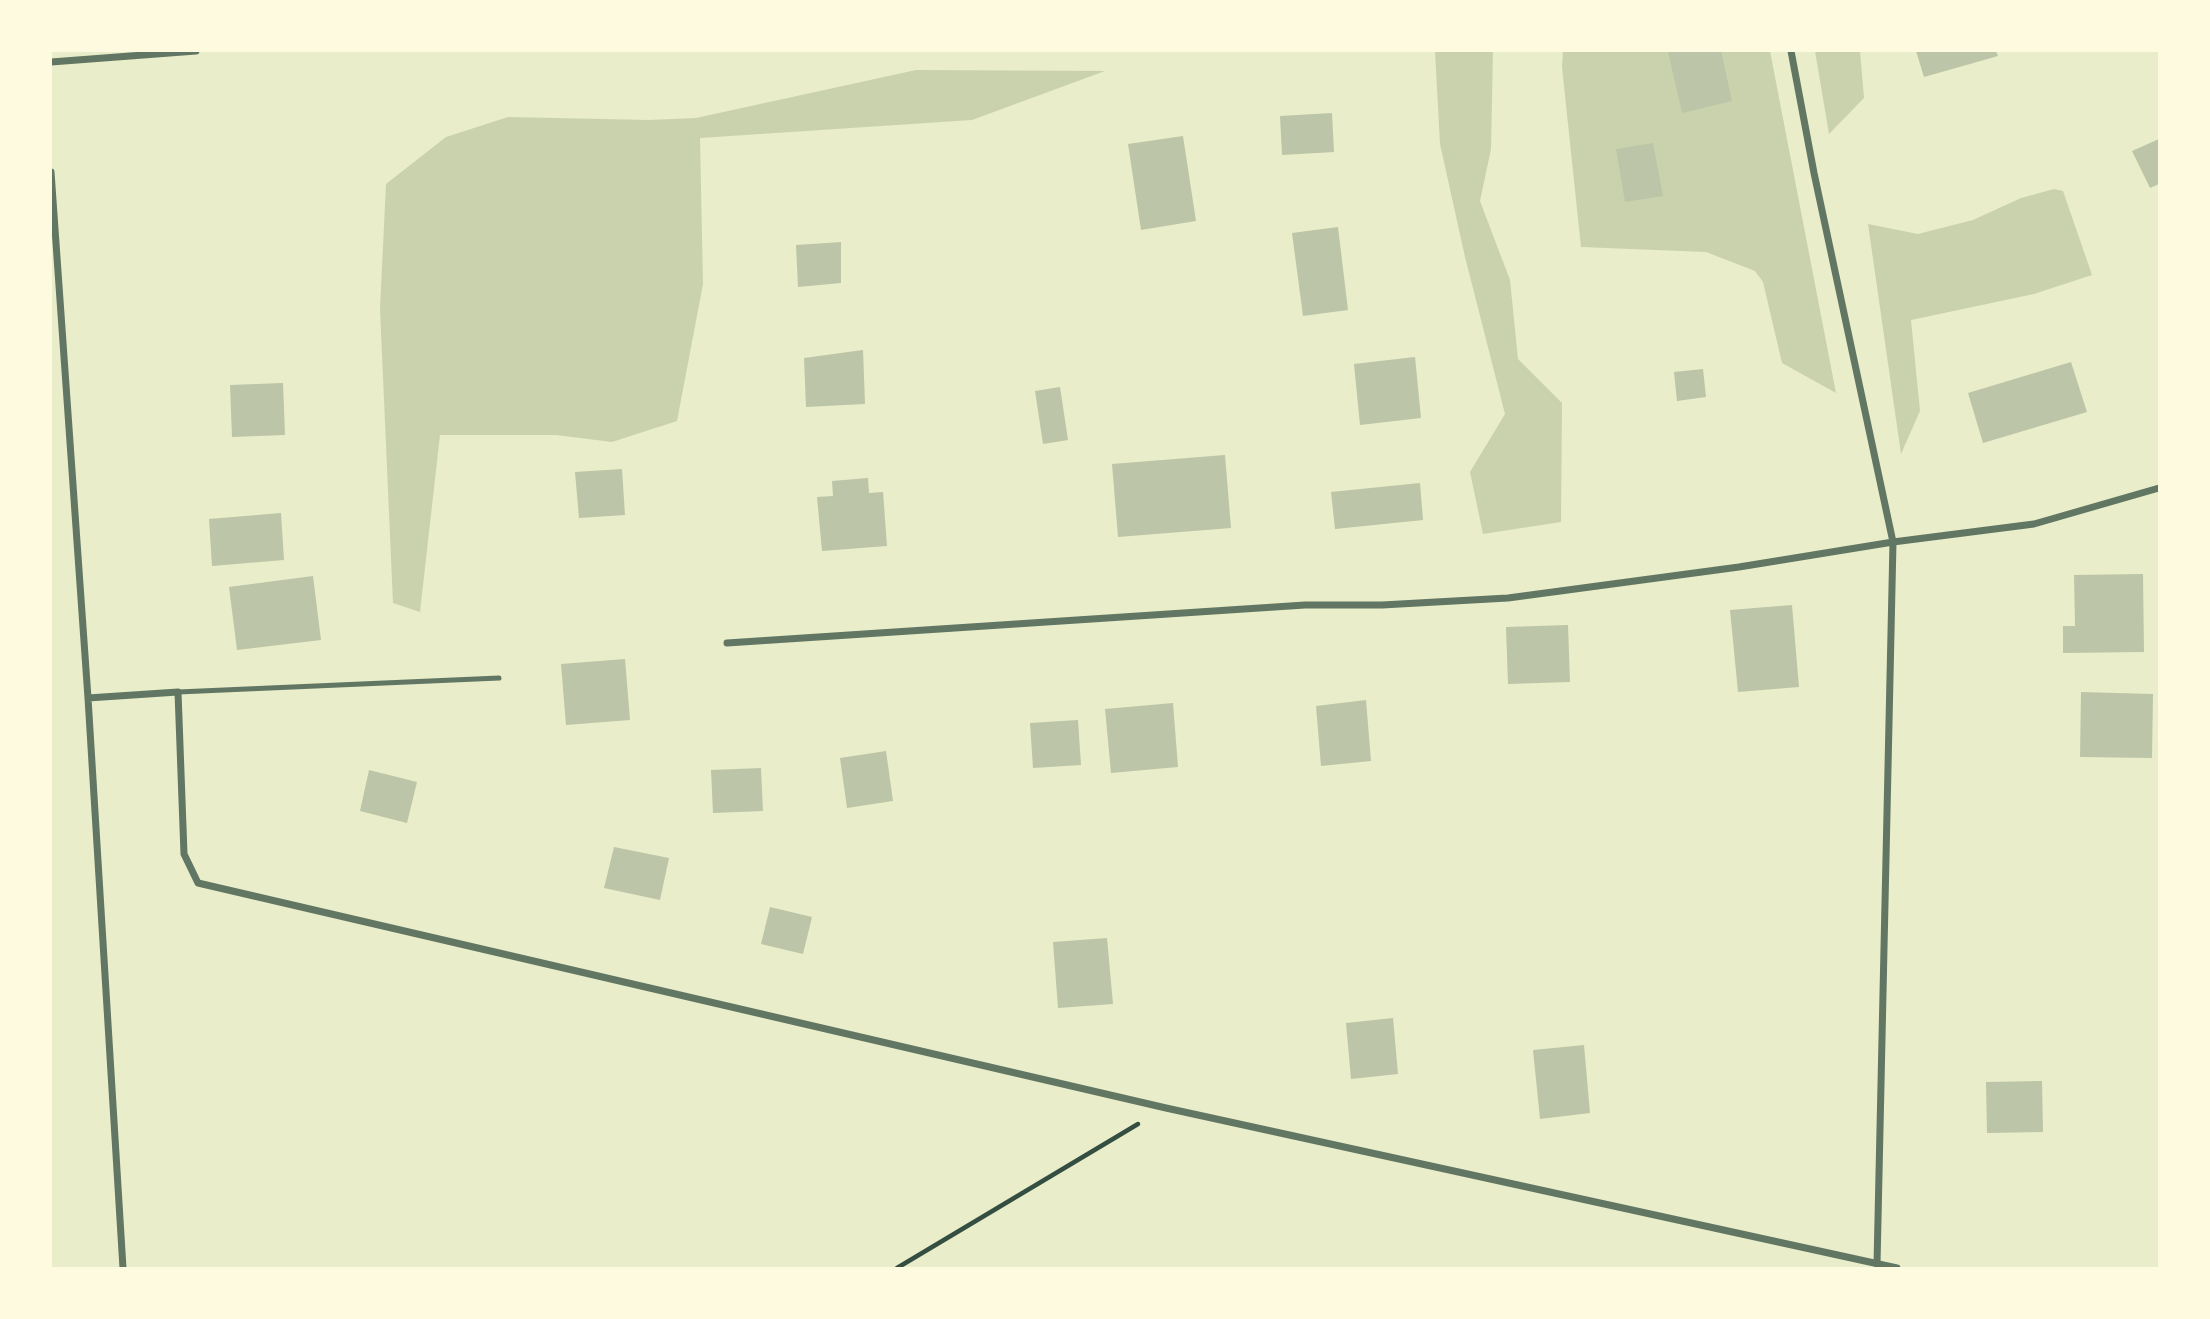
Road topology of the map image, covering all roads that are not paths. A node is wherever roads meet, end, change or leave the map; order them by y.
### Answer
1 (196, 51) edge
2 (1790, 51) edge
3 (51, 62) edge
4 (51, 172) edge
5 (2159, 488) edge
6 (1893, 542) junction
7 (727, 643) dead end
8 (499, 677) dead end
9 (178, 692) junction
10 (88, 698) junction
11 (1877, 1264) junction
12 (123, 1268) edge
13 (1897, 1268) edge

1 - 3 street
2 - 6 street
4 - 10 street
5 - 6 street
6 - 7 street
6 - 11 street
8 - 9 lane
9 - 10 street
9 - 11 street
10 - 12 street
11 - 13 street

